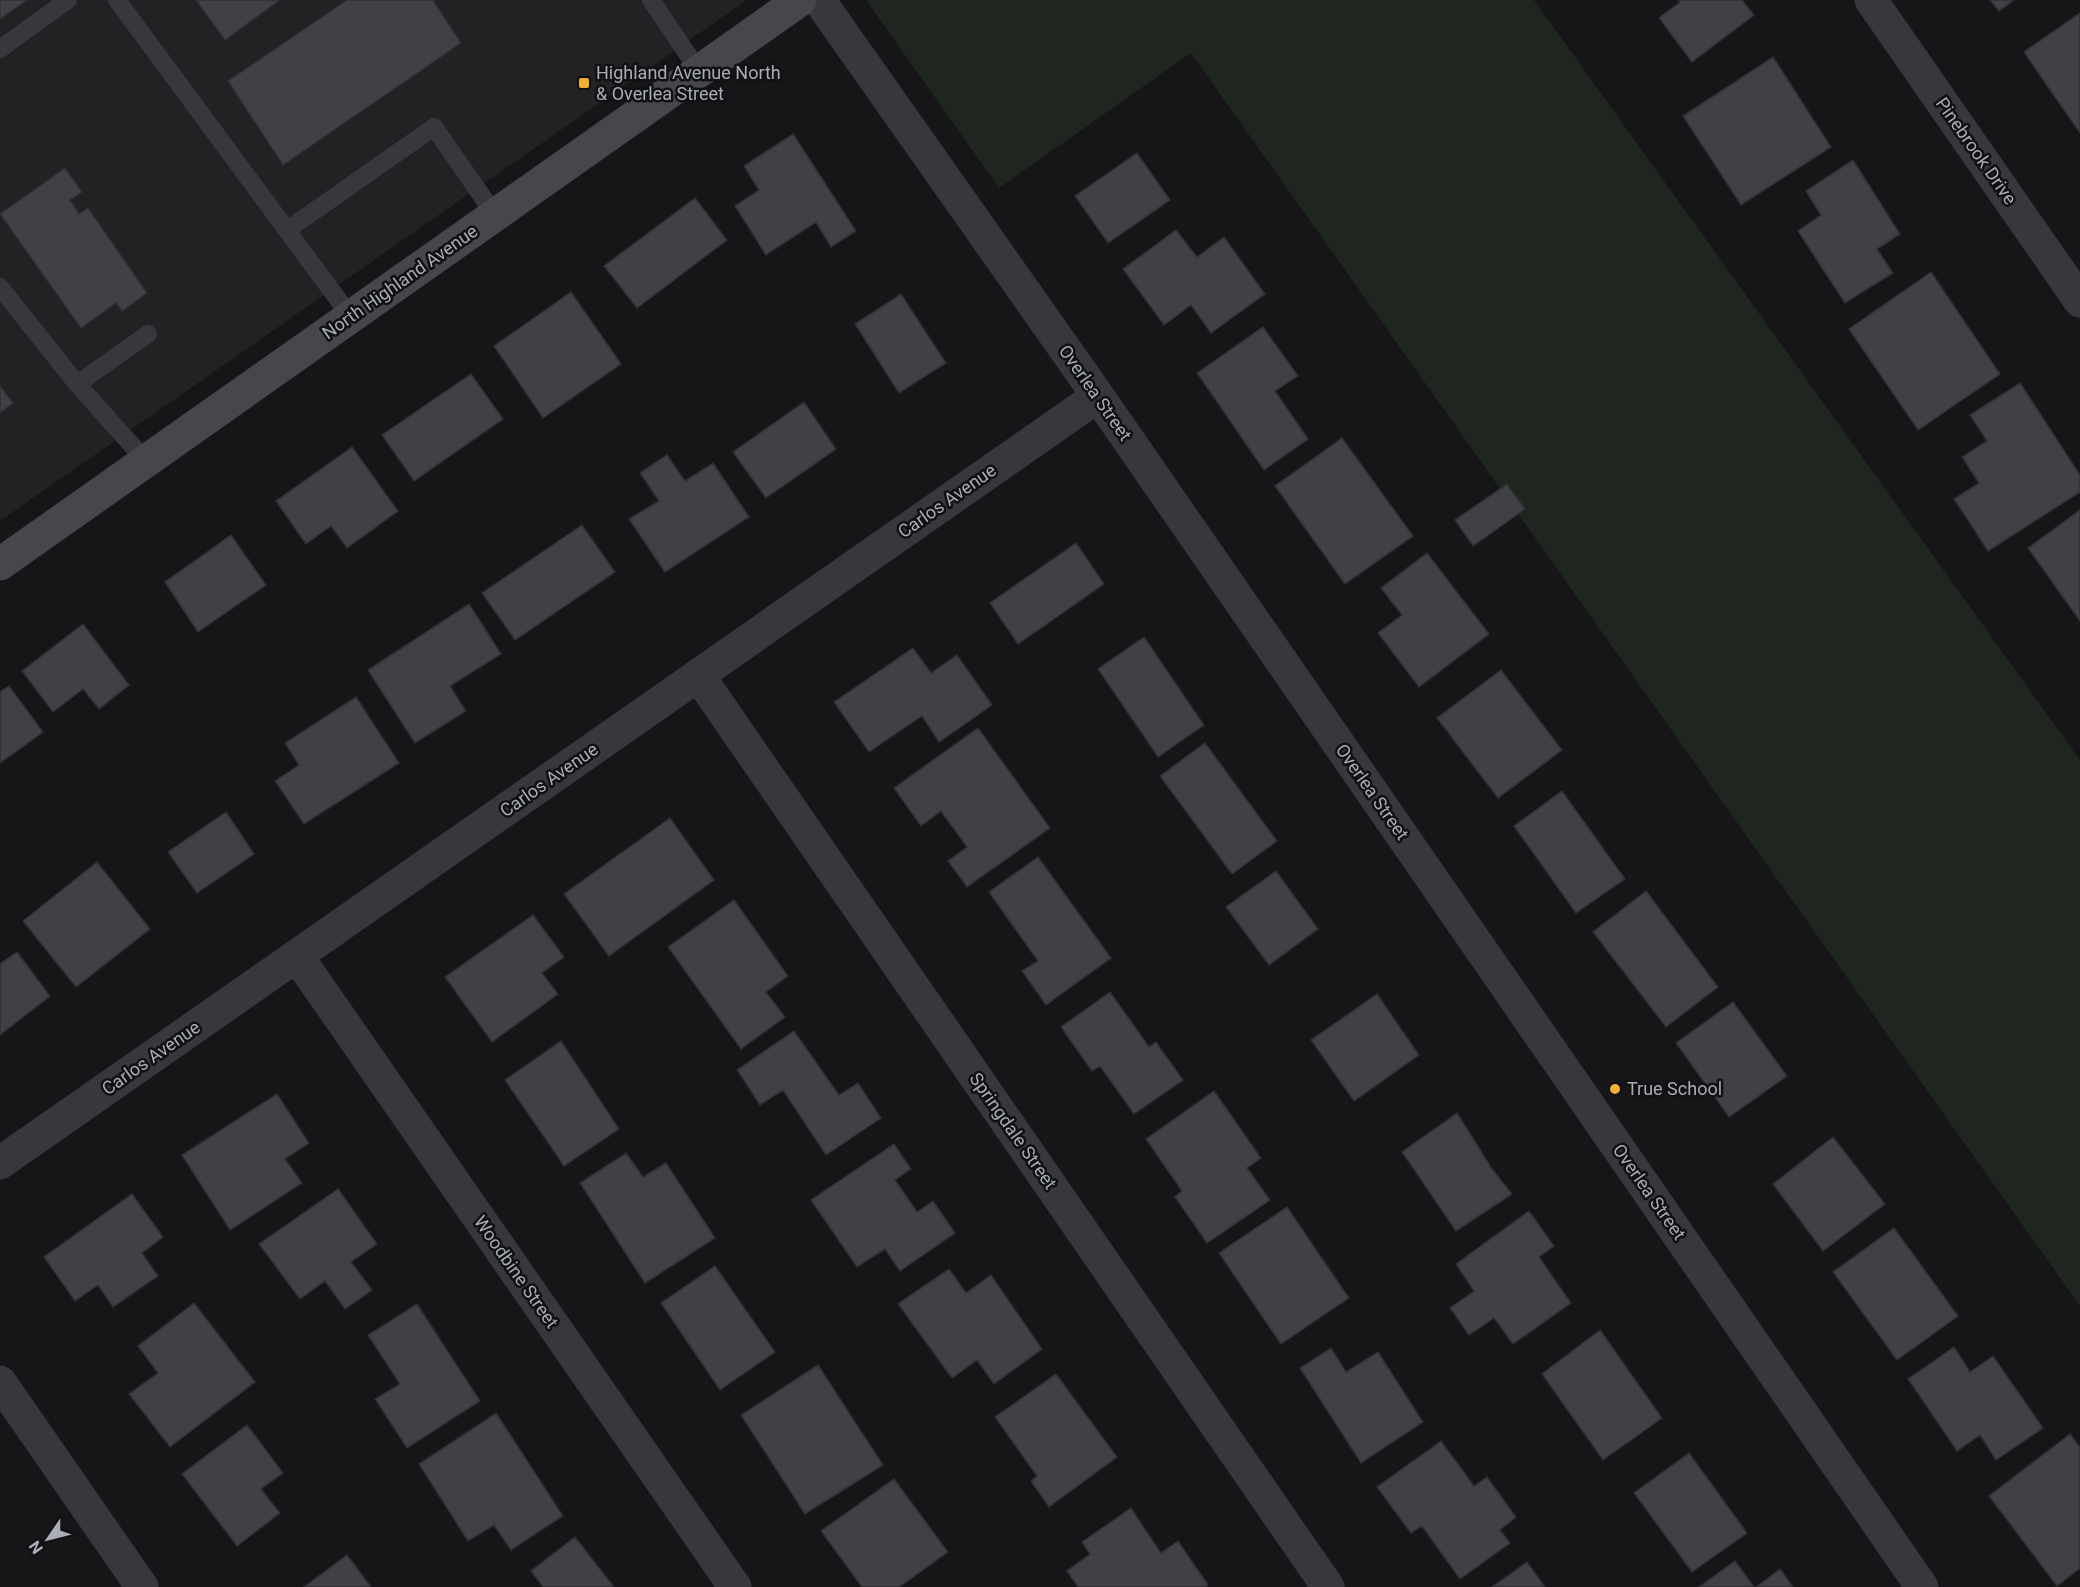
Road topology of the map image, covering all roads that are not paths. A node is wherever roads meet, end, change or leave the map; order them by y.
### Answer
1 (68, 0) edge
2 (117, 0) edge
3 (651, 0) edge
4 (800, 0) edge
5 (819, 0) edge
6 (1871, 0) edge
7 (0, 49) edge
8 (699, 72) junction
9 (495, 215) junction
10 (287, 230) junction
11 (0, 287) edge
12 (2080, 301) edge
13 (351, 317) junction
14 (148, 334) dead end
15 (77, 384) junction
16 (1098, 396) junction
17 (146, 461) junction
18 (0, 564) edge
19 (698, 675) junction
20 (297, 956) junction
21 (0, 1163) edge
22 (0, 1382) edge
23 (142, 1587) edge
24 (735, 1587) edge
25 (1328, 1587) edge
26 (1922, 1587) edge

1 - 7 lane
2 - 10 lane
3 - 8 lane
4 - 8 street, North Highland Avenue
5 - 16 street, Overlea Street
6 - 12 street, Pinebrook Drive
8 - 9 street, North Highland Avenue
9 - 10 lane
9 - 13 street, North Highland Avenue
10 - 13 lane
11 - 15 lane
13 - 17 street, North Highland Avenue
14 - 15 lane
15 - 17 lane
16 - 19 street, Carlos Avenue
16 - 26 street, Overlea Street
17 - 18 street, North Highland Avenue
19 - 20 street, Carlos Avenue
19 - 25 street, Springdale Street
20 - 21 street, Carlos Avenue
20 - 24 street, Woodbine Street
22 - 23 street

